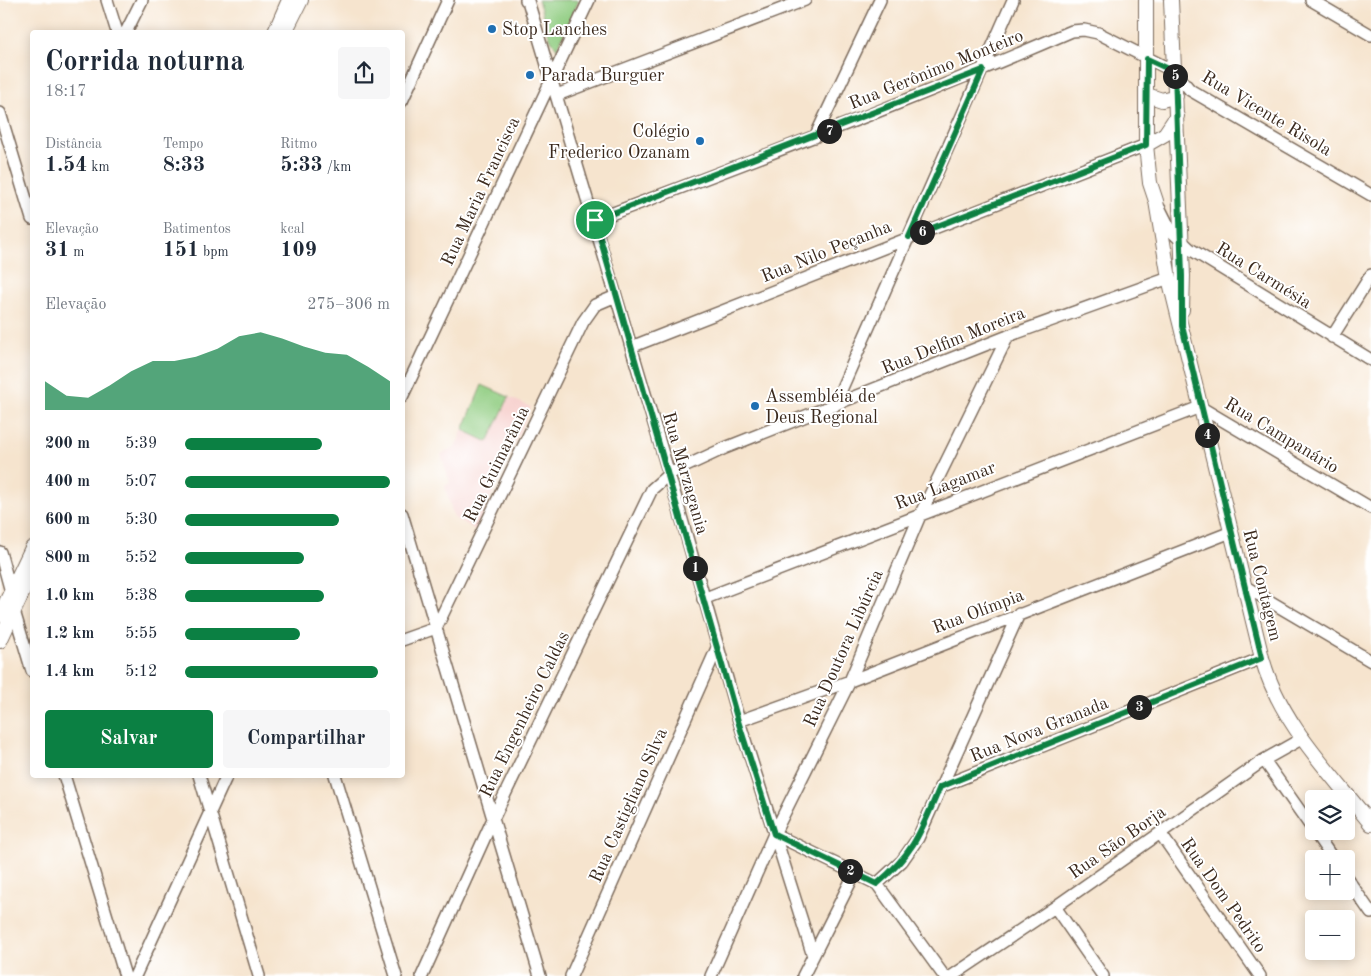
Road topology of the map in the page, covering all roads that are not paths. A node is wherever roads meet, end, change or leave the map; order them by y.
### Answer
1 (107, 0) edge
2 (142, 0) edge
3 (290, 0) edge
4 (301, 0) edge
5 (448, 0) edge
6 (526, 0) edge
7 (589, 0) edge
8 (804, 0) edge
9 (880, 0) edge
10 (1013, 0) edge
11 (1146, 0) edge
12 (1171, 0) edge
13 (1311, 0) edge
14 (116, 30) edge
15 (127, 30) edge
16 (276, 30) edge
17 (287, 30) edge
18 (1371, 36) edge
19 (1147, 59) junction
20 (983, 70) junction
21 (1175, 72) junction
22 (553, 80) junction
23 (405, 93) edge
24 (557, 95) junction
25 (1147, 95) junction
26 (1176, 96) junction
27 (0, 113) edge
28 (1177, 116) junction
29 (815, 137) junction
30 (1146, 145) junction
31 (1371, 195) edge
32 (1156, 201) junction
33 (30, 213) edge
34 (595, 220) junction
35 (909, 237) junction
36 (1181, 240) junction
37 (1371, 275) edge
38 (1169, 278) junction
39 (616, 296) junction
40 (1182, 326) junction
41 (1008, 336) junction
42 (1332, 337) junction
43 (631, 347) junction
44 (1371, 360) edge
45 (405, 391) edge
46 (834, 406) junction
47 (1200, 406) junction
48 (669, 474) junction
49 (1371, 508) edge
50 (922, 513) junction
51 (405, 524) edge
52 (1231, 532) junction
53 (0, 552) edge
54 (30, 552) edge
55 (30, 576) edge
56 (1244, 586) junction
57 (11, 592) junction
58 (704, 599) junction
59 (14, 611) junction
60 (1019, 614) junction
61 (0, 615) edge
62 (436, 628) junction
63 (405, 639) edge
64 (0, 641) edge
65 (717, 648) junction
66 (1262, 658) junction
67 (1371, 661) edge
68 (30, 664) edge
69 (850, 681) junction
70 (738, 721) junction
71 (1303, 738) junction
72 (1264, 760) junction
73 (65, 778) edge
74 (200, 778) edge
75 (226, 778) edge
76 (336, 778) edge
77 (940, 787) junction
78 (210, 814) junction
79 (1305, 818) edge
80 (493, 819) junction
81 (1371, 824) edge
82 (1160, 833) junction
83 (774, 834) junction
84 (855, 873) junction
85 (877, 884) junction
86 (1355, 890) edge
87 (1055, 907) junction
88 (1371, 913) edge
89 (813, 956) junction
90 (125, 976) edge
91 (135, 976) edge
92 (259, 976) edge
93 (396, 976) edge
94 (422, 976) edge
95 (540, 976) edge
96 (571, 976) edge
97 (711, 976) edge
98 (803, 976) edge
99 (944, 976) edge
100 (952, 976) edge
101 (1103, 976) edge
102 (1260, 976) edge

1 - 14 street
2 - 15 street
3 - 16 street
4 - 17 street
5 - 23 street
6 - 22 street, Rua Marzagania
7 - 22 street, Rua Maria Francisca
8 - 24 street
9 - 29 street
10 - 20 street
11 - 19 street, Rua Contagem
12 - 21 street, Rua Contagem
13 - 18 street
19 - 20 street, Rua Gerônimo Monteiro
19 - 21 street, Rua Vicente Risola
19 - 25 street, Rua Contagem
20 - 29 street, Rua Gerônimo Monteiro
20 - 35 street
21 - 26 street, Rua Contagem
21 - 31 street, Rua Vicente Risola
22 - 24 street, Rua Marzagania
22 - 45 street, Rua Maria Francisca
24 - 34 street, Rua Marzagania
25 - 26 street
25 - 30 street, Rua Contagem
26 - 28 street, Rua Contagem
27 - 33 street
28 - 30 street
28 - 36 street, Rua Contagem
29 - 34 street, Rua Gerônimo Monteiro
30 - 32 street, Rua Contagem
30 - 35 street, Rua Nilo Peçanha
32 - 36 street, Rua Carmésia
32 - 38 street, Rua Contagem
34 - 39 street, Rua Marzagania
35 - 43 street, Rua Nilo Peçanha
35 - 46 street
36 - 40 street, Rua Contagem
36 - 42 street, Rua Carmésia
37 - 42 street
38 - 40 street, Rua Contagem
38 - 41 street, Rua Delfim Moreira
39 - 43 street, Rua Marzagania
39 - 62 street, Rua Guimarânia
40 - 47 street, Rua Contagem
41 - 46 street, Rua Delfim Moreira
41 - 50 street, Rua Doutora Libúrcia
42 - 44 street, Rua Carmésia
43 - 48 street, Rua Marzagania
46 - 48 street, Rua Delfim Moreira
47 - 49 street, Rua Campanário
47 - 50 street, Rua Lagamar
47 - 52 street, Rua Contagem
48 - 58 street, Rua Marzagania
48 - 80 street, Rua Engenheiro Caldas
50 - 58 street, Rua Lagamar
50 - 69 street, Rua Doutora Libúrcia
51 - 62 street
52 - 56 street, Rua Contagem
52 - 60 street, Rua Olímpia
53 - 57 street
54 - 57 street
55 - 59 street
56 - 66 street, Rua Contagem
56 - 67 street
57 - 61 street
58 - 65 street, Rua Marzagania
59 - 64 street
59 - 68 street
60 - 69 street, Rua Olímpia
60 - 77 street
62 - 63 street
62 - 80 street
65 - 70 street, Rua Marzagania
65 - 96 street, Rua Castigliano Silva
66 - 71 street, Rua Contagem
66 - 77 street, Rua Nova Granada
69 - 70 street, Rua Olímpia
69 - 83 street, Rua Doutora Libúrcia
70 - 83 street, Rua Marzagania
71 - 72 street, Rua São Borja
71 - 81 street, Rua Contagem
72 - 79 street
72 - 82 street, Rua São Borja
73 - 90 street
74 - 78 street
75 - 78 street
76 - 93 street
77 - 85 street
78 - 91 street
78 - 92 street
80 - 94 street, Rua Engenheiro Caldas
80 - 95 street
82 - 87 street, Rua São Borja
82 - 102 street, Rua Dom Pedrito
83 - 84 street
83 - 89 street, Rua Marzagania
83 - 97 street, Rua Doutora Libúrcia
84 - 85 street
84 - 89 street
85 - 99 street
86 - 88 street
87 - 100 street, Rua São Borja
87 - 101 street
89 - 98 street

